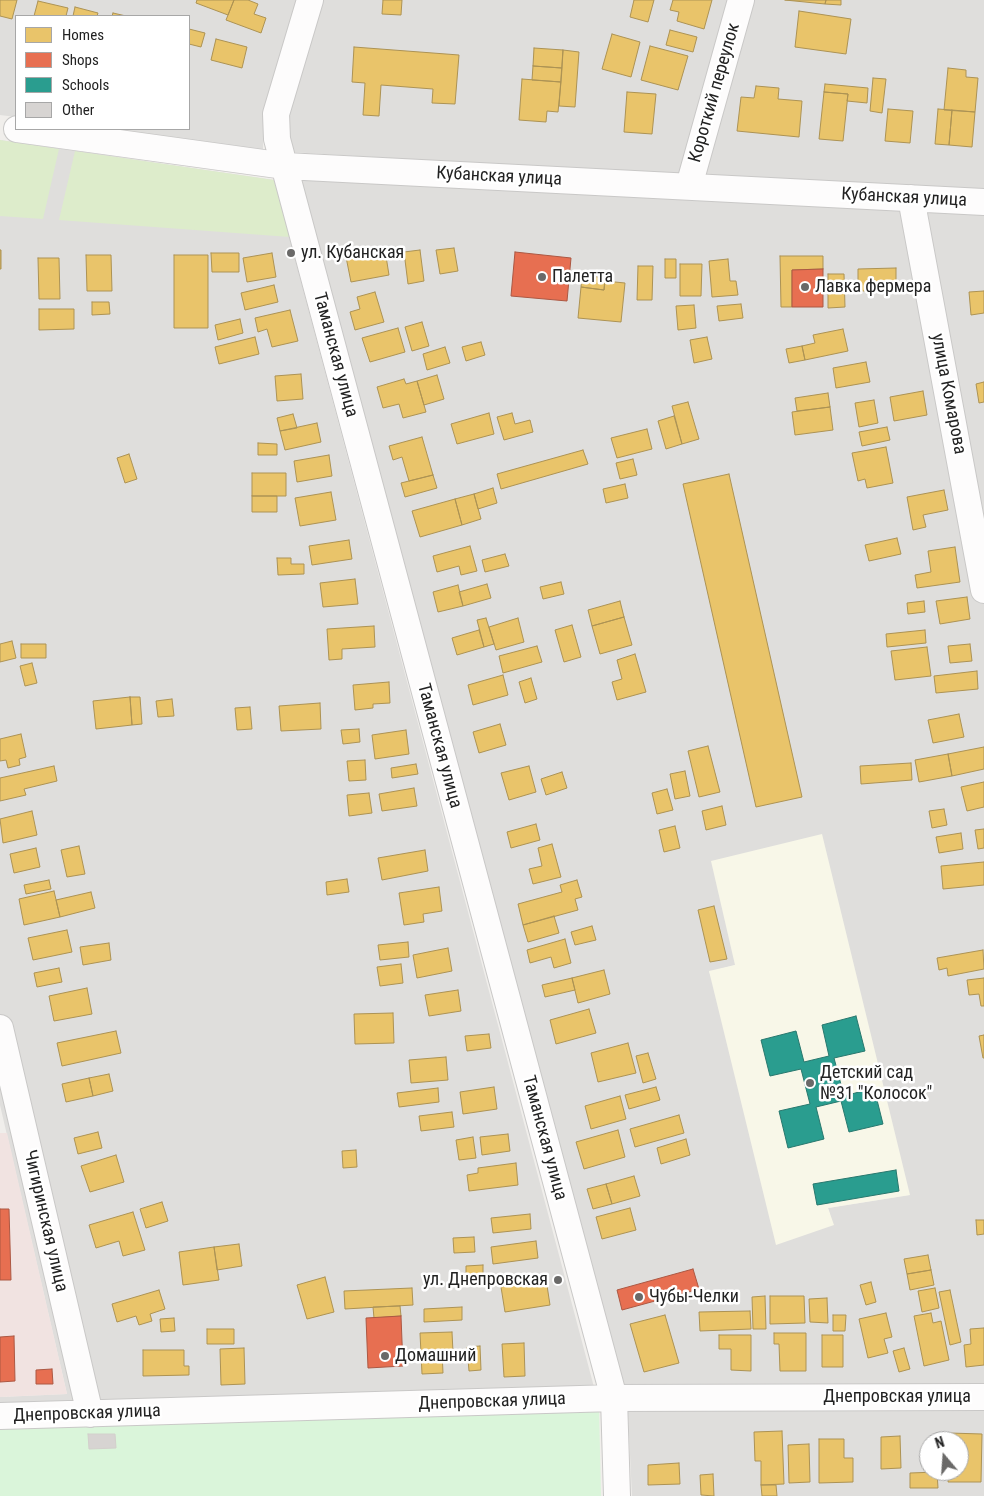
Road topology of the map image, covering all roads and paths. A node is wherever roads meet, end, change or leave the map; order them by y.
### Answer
1 (310, 0) edge
2 (741, 0) edge
3 (0, 126) edge
4 (15, 129) edge
5 (24, 130) edge
6 (285, 166) junction
7 (689, 186) junction
8 (911, 198) junction
9 (984, 202) edge
10 (984, 590) edge
11 (0, 1028) edge
12 (984, 1397) edge
13 (614, 1398) junction
14 (90, 1414) junction
15 (0, 1416) edge
16 (617, 1496) edge

1 - 6 street, Таманская улица
2 - 7 street, Короткий переулок
3 - 4 street, Кубанская улица
5 - 6 street, Кубанская улица
6 - 7 street, Кубанская улица
6 - 13 street, Таманская улица
7 - 8 street, Кубанская улица
8 - 9 street, Кубанская улица
8 - 10 street, улица Комарова
11 - 14 street, Чигиринская улица
12 - 13 street, Днепровская улица
13 - 14 street, Днепровская улица
13 - 16 street, Таманская улица
14 - 15 street, Днепровская улица

